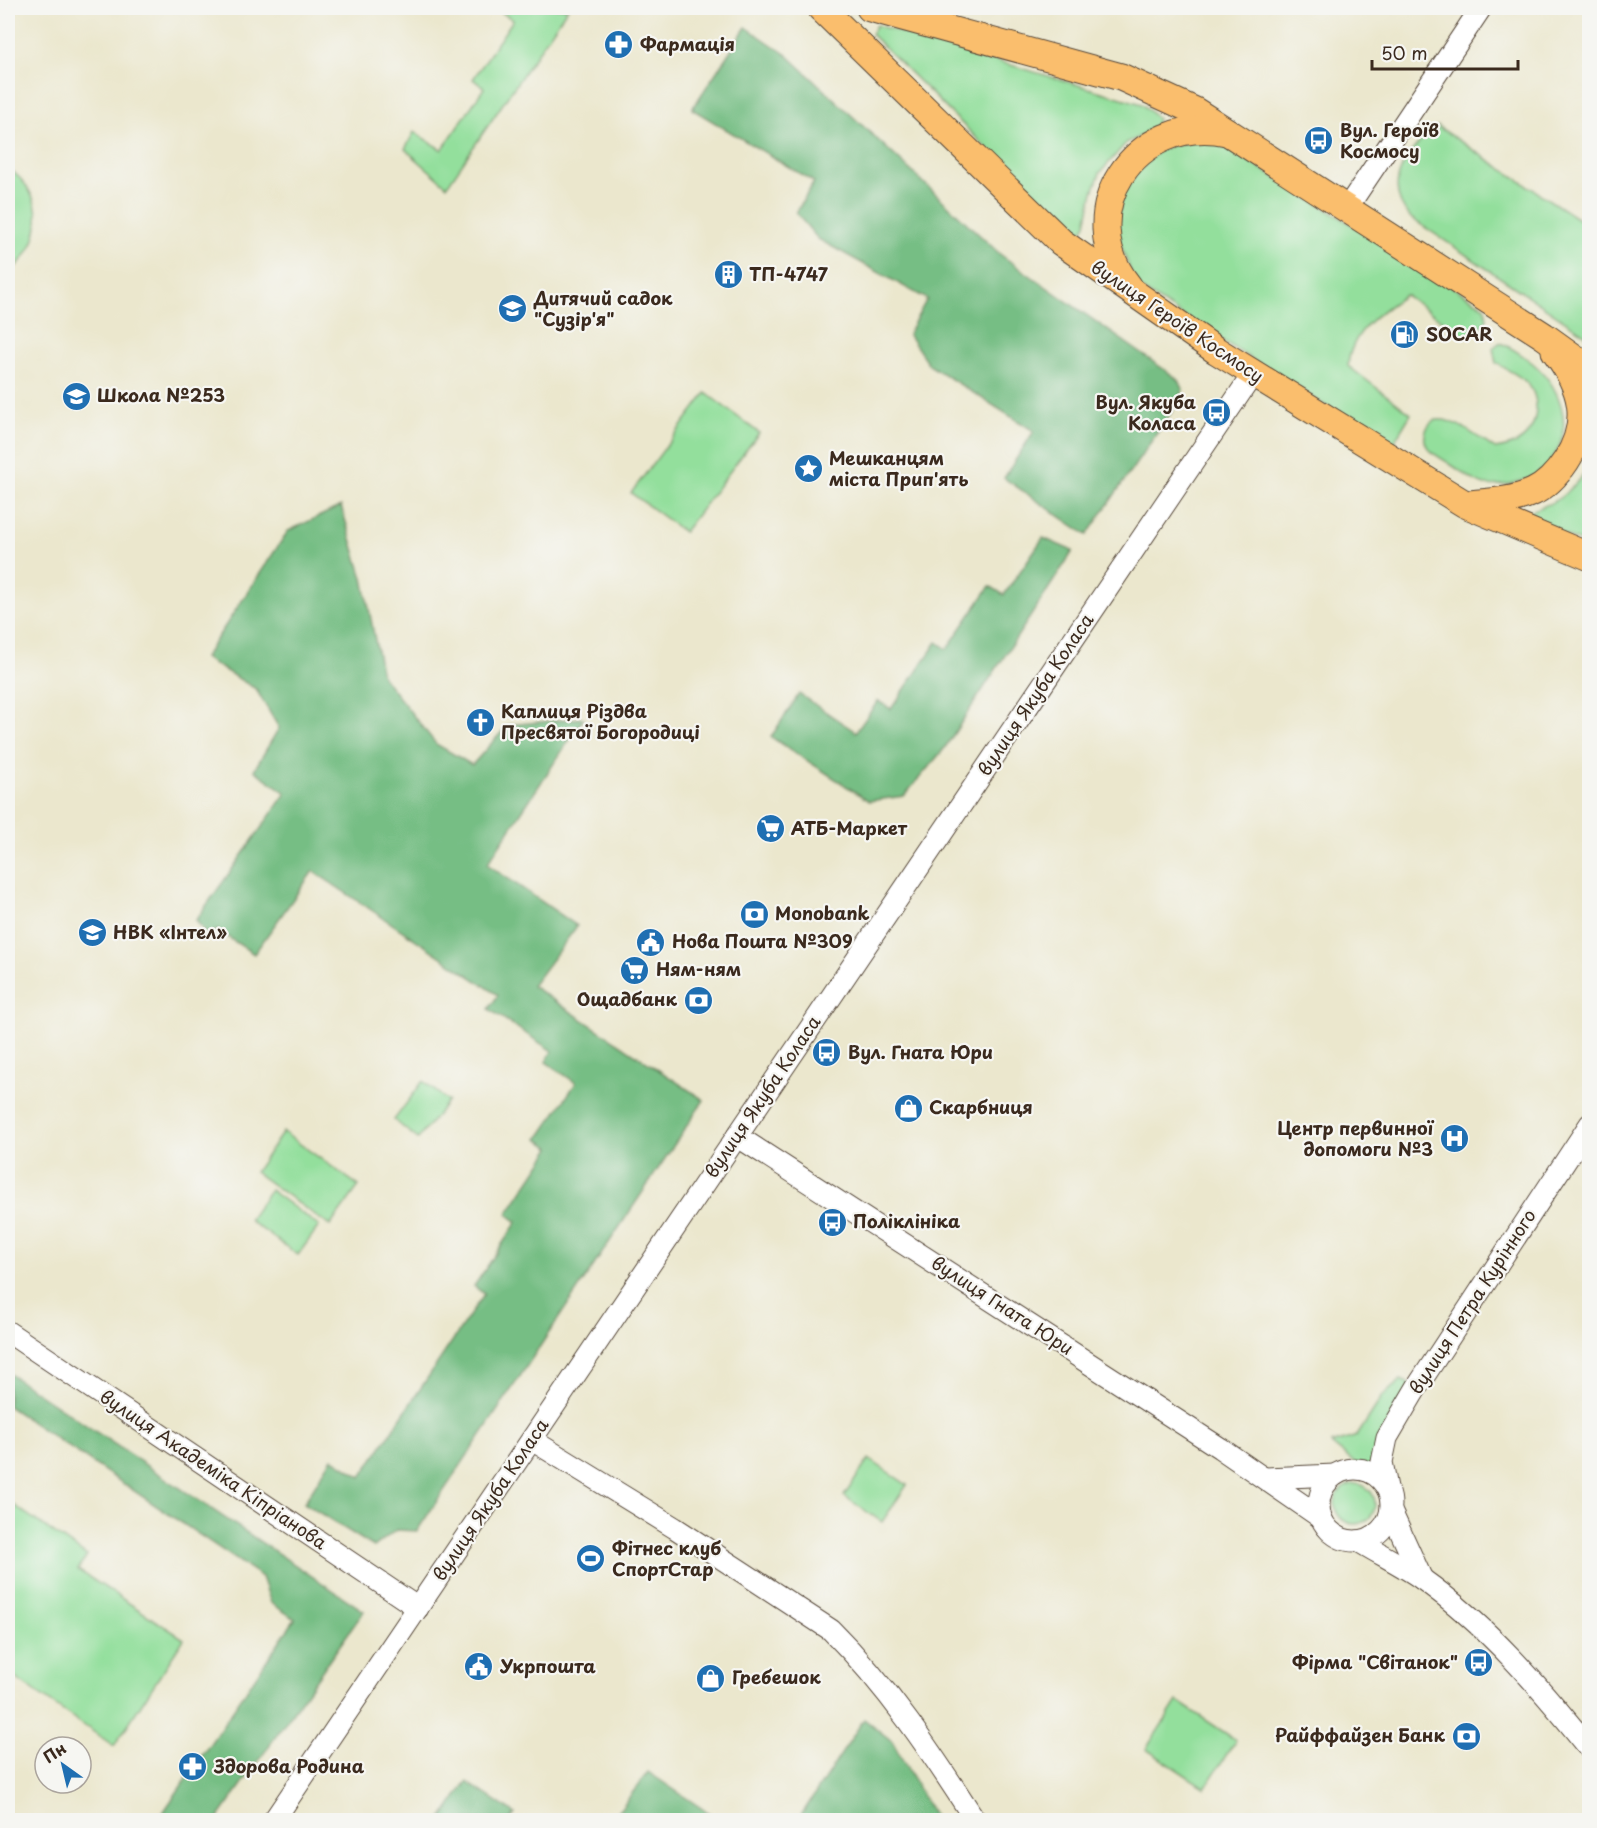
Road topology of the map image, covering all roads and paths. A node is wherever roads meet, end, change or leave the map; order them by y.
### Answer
1 (821, 8) edge
2 (870, 8) edge
3 (1481, 8) edge
4 (1234, 134) junction
5 (1347, 208) junction
6 (1133, 293) junction
7 (1544, 336) junction
8 (1590, 369) edge
9 (1253, 374) junction
10 (1465, 504) junction
11 (1590, 557) edge
12 (1590, 1124) edge
13 (737, 1136) junction
14 (8, 1332) edge
15 (532, 1440) junction
16 (1335, 1475) junction
17 (1266, 1478) junction
18 (1387, 1488) junction
19 (1391, 1511) junction
20 (1320, 1517) junction
21 (1358, 1541) junction
22 (1422, 1579) junction
23 (418, 1608) junction
24 (1590, 1749) edge
25 (274, 1821) edge
26 (975, 1821) edge

1 - 6 main road, вулиця Героїв Космосу
2 - 4 main road
3 - 5 street
4 - 5 main road
4 - 6 main road
5 - 7 main road
6 - 9 main road, вулиця Героїв Космосу
7 - 8 main road
7 - 10 main road
9 - 10 main road, вулиця Героїв Космосу
9 - 13 street, вулиця Якуба Коласа
10 - 11 main road, вулиця Героїв Космосу
12 - 18 street, вулиця Петра Курінного
13 - 15 street, вулиця Якуба Коласа
13 - 17 street, вулиця Гната Юри
14 - 23 street, вулиця Академіка Кіпріанова
15 - 23 street, вулиця Якуба Коласа
15 - 26 street
16 - 17 street
16 - 18 street
16 - 20 street
17 - 20 street, вулиця Гната Юри
18 - 19 street
19 - 21 street
19 - 22 street
20 - 21 street
21 - 22 street
22 - 24 street
23 - 25 street, вулиця Якуба Коласа

